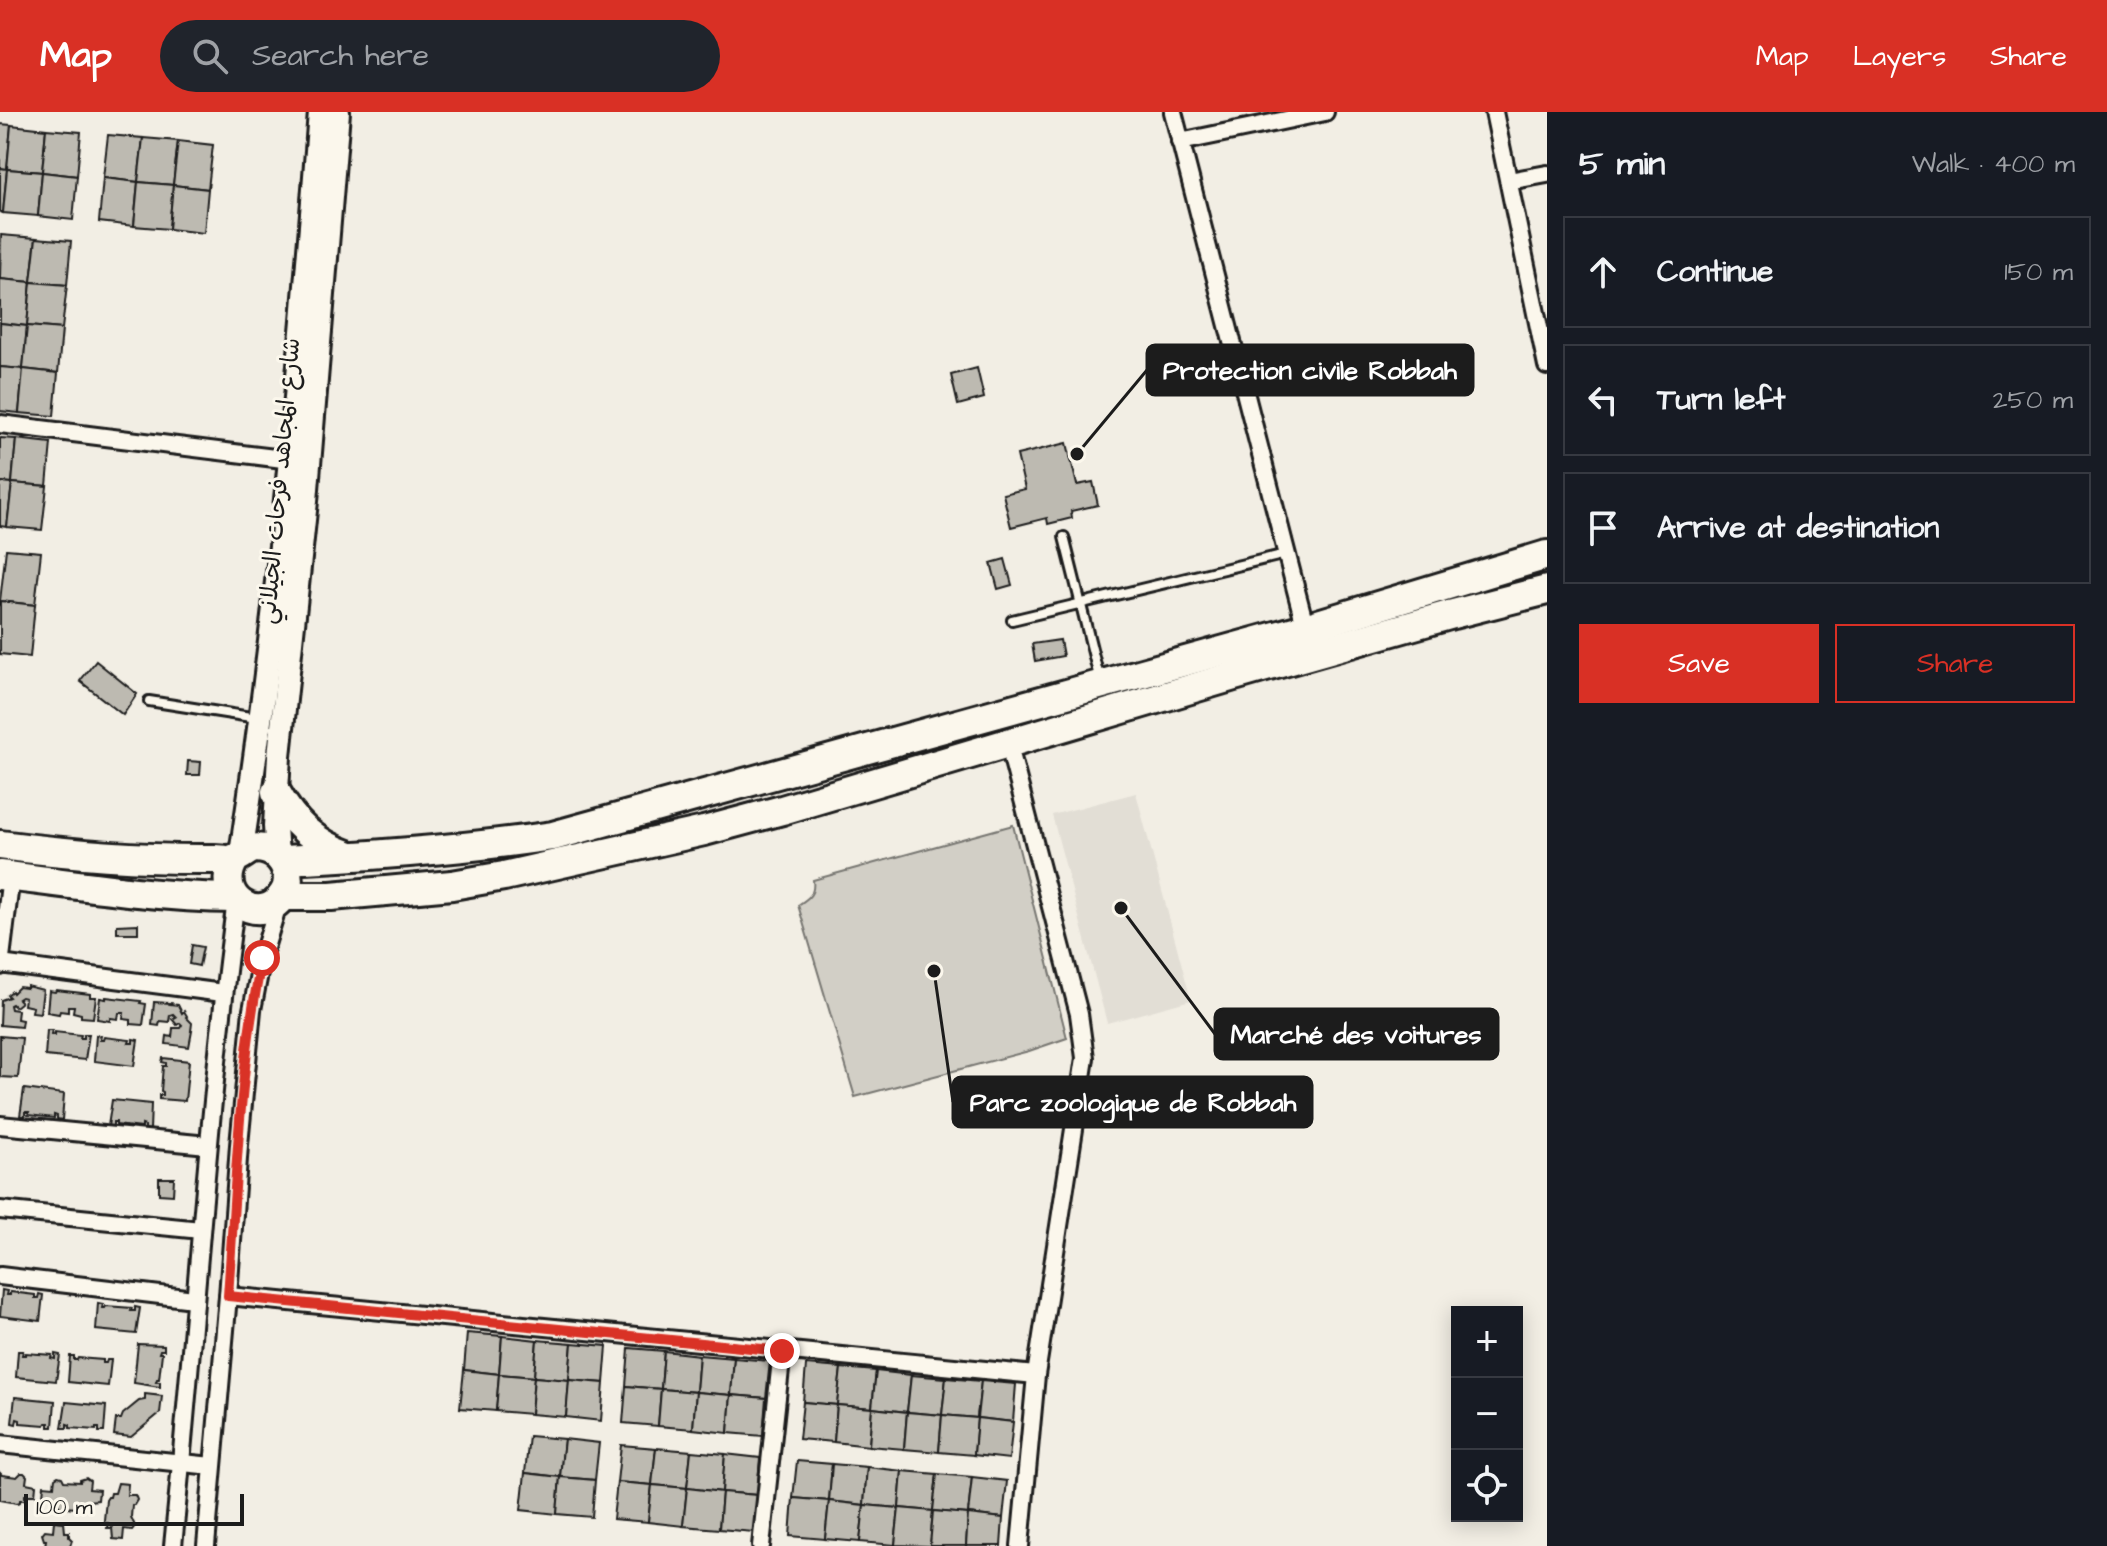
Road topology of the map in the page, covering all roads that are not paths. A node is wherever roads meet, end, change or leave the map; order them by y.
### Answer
1 (320, 112) edge
2 (338, 112) edge
3 (1173, 112) edge
4 (1325, 112) edge
5 (1494, 112) edge
6 (1180, 142) junction
7 (1547, 174) edge
8 (1509, 181) junction
9 (1547, 366) edge
10 (0, 424) edge
11 (291, 460) junction
12 (1064, 537) dead end
13 (1286, 554) junction
14 (1547, 555) edge
15 (1547, 590) edge
16 (1080, 604) junction
17 (1012, 620) dead end
18 (1309, 641) junction
19 (1101, 685) junction
20 (149, 701) dead end
21 (261, 719) junction
22 (1008, 742) junction
23 (276, 792) junction
24 (0, 845) edge
25 (238, 856) junction
26 (352, 856) junction
27 (279, 858) junction
28 (6, 875) edge
29 (281, 898) junction
30 (235, 899) junction
31 (0, 965) edge
32 (223, 993) junction
33 (0, 1125) edge
34 (208, 1145) junction
35 (0, 1210) edge
36 (201, 1230) junction
37 (0, 1276) edge
38 (228, 1296) junction
39 (194, 1299) junction
40 (782, 1351) junction
41 (1036, 1375) junction
42 (0, 1444) edge
43 (181, 1464) junction
44 (212, 1466) junction
45 (173, 1546) edge
46 (206, 1546) edge
47 (761, 1546) edge
48 (1020, 1546) edge

1 - 11 street, شارع المجاهد فرحات الجيلاني
2 - 23 street, شارع المجاهد فرحات الجيلاني
3 - 6 street
4 - 6 street
5 - 8 street
6 - 13 street
7 - 8 street
8 - 9 street
10 - 11 street
11 - 21 street, شارع المجاهد فرحات الجيلاني
12 - 16 lane
13 - 16 lane
13 - 18 street
14 - 18 highway
15 - 18 highway
16 - 17 lane
16 - 19 lane
18 - 19 highway
18 - 22 highway
19 - 26 highway
20 - 21 lane
21 - 25 street, شارع المجاهد فرحات الجيلاني
22 - 29 highway
22 - 41 street
23 - 26 highway
23 - 27 street, شارع المجاهد فرحات الجيلاني
24 - 25 highway
25 - 27 highway
25 - 30 highway
26 - 27 highway
27 - 29 highway
28 - 30 highway
28 - 31 street
29 - 30 highway
29 - 38 street
30 - 32 street
31 - 32 street
32 - 34 street
33 - 34 street
34 - 36 street
35 - 36 street
36 - 39 street
37 - 39 street
38 - 40 street
38 - 44 street
39 - 43 street
40 - 41 street
40 - 47 street
41 - 48 street
42 - 43 street
43 - 44 street
43 - 45 street
44 - 46 street

